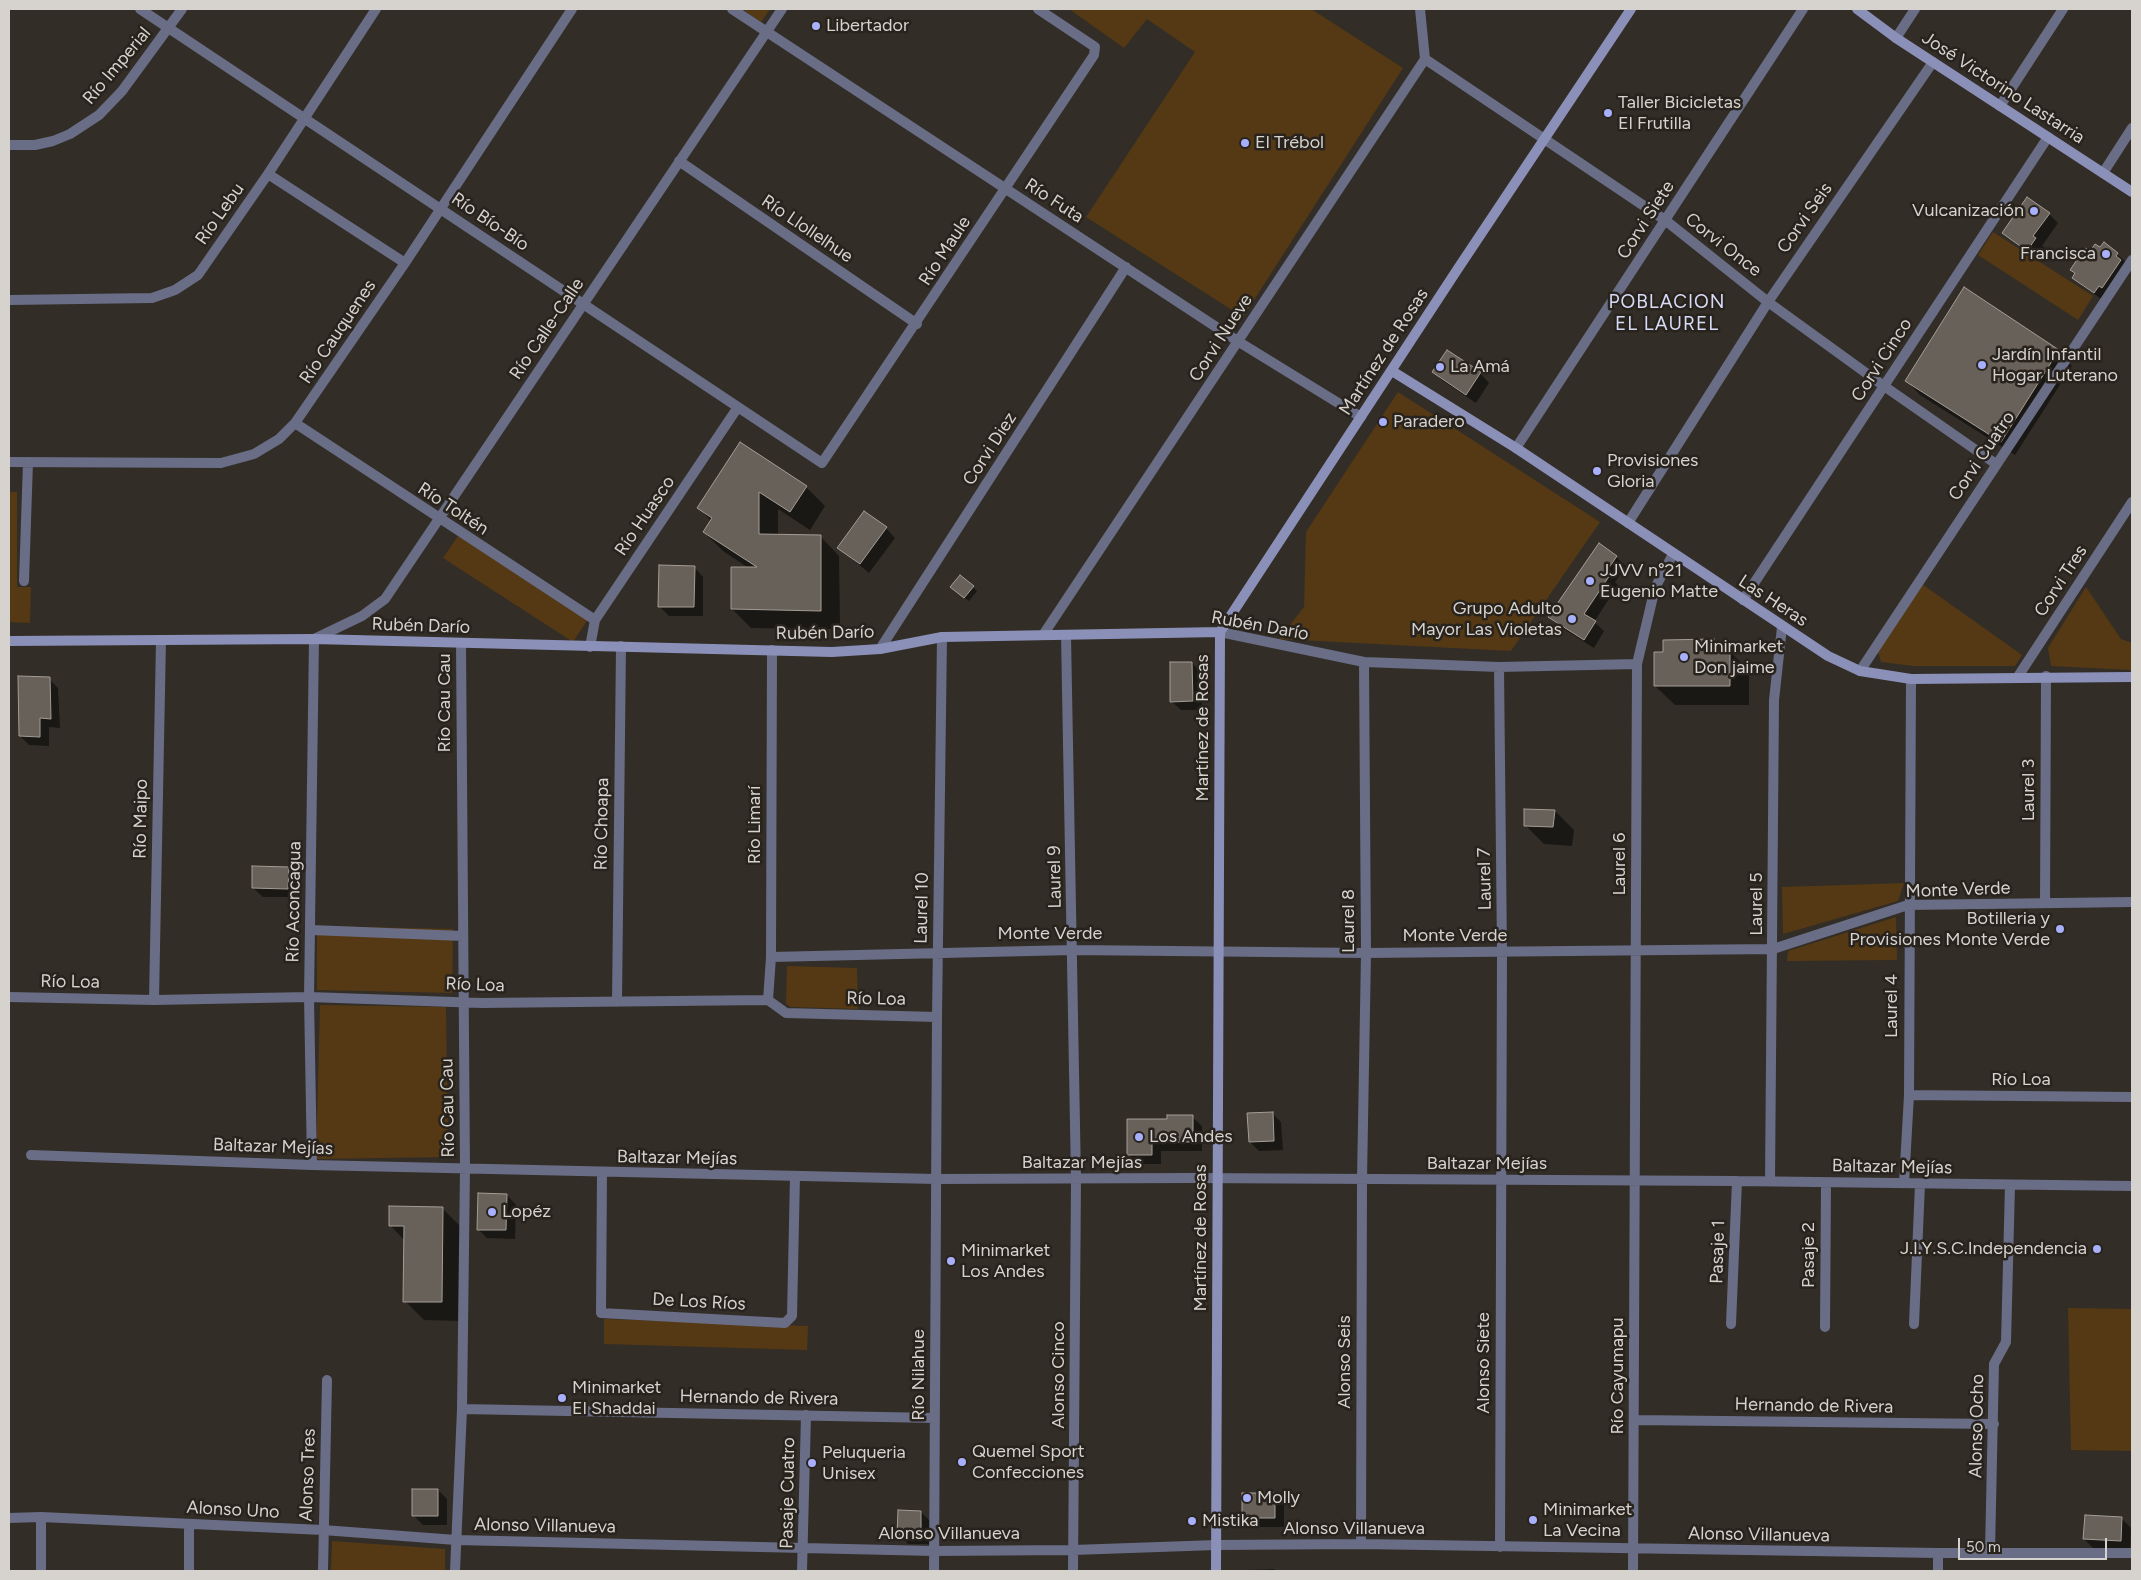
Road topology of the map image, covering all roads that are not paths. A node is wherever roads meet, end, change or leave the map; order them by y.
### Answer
1 (140, 9) edge
2 (182, 9) edge
3 (376, 9) edge
4 (572, 9) edge
5 (732, 9) edge
6 (782, 9) edge
7 (1038, 9) edge
8 (1420, 9) edge
9 (1631, 9) edge
10 (1803, 9) edge
11 (1857, 9) edge
12 (1915, 9) edge
13 (2063, 9) edge
14 (169, 28) junction
15 (767, 32) junction
16 (1896, 38) junction
17 (1425, 59) junction
18 (1933, 62) junction
19 (2000, 106) junction
20 (305, 118) junction
21 (2132, 128) edge
22 (2048, 137) junction
23 (1544, 139) junction
24 (9, 145) edge
25 (679, 161) junction
26 (2103, 173) junction
27 (268, 174) junction
28 (1005, 189) junction
29 (2132, 192) edge
30 (440, 209) junction
31 (1665, 220) junction
32 (2132, 260) edge
33 (405, 263) junction
34 (1126, 267) junction
35 (9, 300) edge
36 (1768, 302) junction
37 (584, 304) junction
38 (917, 324) junction
39 (1239, 342) junction
40 (1392, 371) junction
41 (1884, 386) junction
42 (738, 408) junction
43 (1361, 418) junction
44 (295, 423) junction
45 (1516, 448) junction
46 (9, 462) edge
47 (28, 462) junction
48 (822, 463) joint
49 (1996, 464) junction
50 (2132, 502) edge
51 (439, 519) junction
52 (1628, 523) junction
53 (1674, 554) junction
54 (24, 581) dead end
55 (1743, 600) junction
56 (595, 620) junction
57 (1782, 627) junction
58 (1220, 632) junction
59 (1066, 634) junction
60 (1043, 635) junction
61 (942, 636) junction
62 (314, 639) junction
63 (161, 640) junction
64 (9, 642) edge
65 (461, 644) junction
66 (621, 646) junction
67 (590, 647) junction
68 (880, 649) junction
69 (772, 650) junction
70 (1364, 662) junction
71 (1637, 664) junction
72 (1499, 667) junction
73 (1860, 671) junction
74 (2046, 676) junction
75 (2132, 677) edge
76 (2017, 678) junction
77 (1911, 679) junction
78 (2132, 902) edge
79 (2044, 903) junction
80 (1908, 905) junction
81 (310, 930) junction
82 (462, 936) junction
83 (1773, 949) junction
84 (1073, 950) junction
85 (1636, 950) junction
86 (937, 952) junction
87 (1219, 952) junction
88 (1502, 952) junction
89 (1366, 953) junction
90 (771, 957) junction
91 (9, 997) edge
92 (309, 997) junction
93 (154, 1000) junction
94 (768, 1000) junction
95 (463, 1001) junction
96 (616, 1002) junction
97 (936, 1017) junction
98 (1909, 1095) junction
99 (2132, 1096) edge
100 (32, 1155) dead end
101 (312, 1165) junction
102 (465, 1168) junction
103 (602, 1172) junction
104 (795, 1176) junction
105 (1076, 1179) junction
106 (1218, 1179) junction
107 (936, 1180) junction
108 (1362, 1180) junction
109 (1501, 1180) junction
110 (1635, 1181) junction
111 (1736, 1181) junction
112 (1770, 1181) junction
113 (1904, 1182) junction
114 (1826, 1183) junction
115 (1920, 1184) junction
116 (2010, 1185) junction
117 (2132, 1186) edge
118 (1731, 1324) dead end
119 (1914, 1324) dead end
120 (1825, 1327) dead end
121 (327, 1380) dead end
122 (462, 1409) junction
123 (806, 1415) junction
124 (935, 1418) junction
125 (1634, 1420) junction
126 (1994, 1424) junction
127 (41, 1517) junction
128 (9, 1518) edge
129 (189, 1524) junction
130 (322, 1530) junction
131 (456, 1540) junction
132 (1361, 1544) junction
133 (1216, 1545) junction
134 (1500, 1547) junction
135 (802, 1548) junction
136 (1633, 1549) junction
137 (1073, 1550) junction
138 (934, 1551) junction
139 (1990, 1552) junction
140 (1938, 1553) junction
141 (2132, 1553) edge
142 (41, 1571) edge
143 (189, 1571) edge
144 (323, 1571) edge
145 (455, 1571) edge
146 (802, 1571) edge
147 (934, 1571) edge
148 (1073, 1571) edge
149 (1216, 1571) edge
150 (1633, 1571) edge
151 (1938, 1571) edge

1 - 14 street, Río Bío-Bío
2 - 14 street, Río Imperial
3 - 20 street, Río Lebu
4 - 30 street, Río Cauquenes
5 - 15 street, Río Futa
6 - 15 street, Río Calle-Calle
7 - 28 street, Río Maule
8 - 17 street
9 - 23 street, Martínez de Rosas
10 - 31 street, Corvi Siete
11 - 16 street, José Victorino Lastarria
12 - 16 street
13 - 19 street
14 - 20 street, Río Bío-Bío
14 - 24 street, Río Imperial
15 - 25 street, Río Calle-Calle
15 - 28 street, Río Futa
16 - 18 street, José Victorino Lastarria
17 - 23 street, Corvi Once
17 - 39 street, Corvi Nueve
18 - 19 street, José Victorino Lastarria
18 - 36 street, Corvi Seis
19 - 22 street, José Victorino Lastarria
20 - 27 street, Río Lebu
20 - 30 street, Río Bío-Bío
21 - 26 street
22 - 26 street, José Victorino Lastarria
22 - 41 street, Corvi Cinco
23 - 31 street, Corvi Once
23 - 40 street, Martínez de Rosas
25 - 37 street, Río Calle-Calle
25 - 38 street, Río Llollelhue
26 - 29 street, José Victorino Lastarria
27 - 33 street
27 - 35 street, Río Lebu
28 - 34 street, Río Futa
28 - 38 street, Río Maule
30 - 33 street, Río Cauquenes
30 - 37 street, Río Bío-Bío
31 - 36 street, Corvi Once
31 - 45 street, Corvi Siete
32 - 49 street, Corvi Cuatro
33 - 44 street, Río Cauquenes
34 - 39 street, Río Futa
34 - 68 street, Corvi Diez
36 - 41 street, Corvi Once
36 - 52 street, Corvi Seis
37 - 42 street, Río Bío-Bío
37 - 51 street, Río Calle-Calle
38 - 48 street, Río Maule
39 - 43 street, Río Futa
39 - 60 street, Corvi Nueve
40 - 43 street, Martínez de Rosas
40 - 45 street, Las Heras
41 - 49 street, Corvi Once
41 - 55 street, Corvi Cinco
42 - 48 street, Río Bío-Bío
42 - 56 street, Río Huasco
43 - 58 street, Martínez de Rosas
44 - 47 street, Río Cauquenes
44 - 51 street, Río Toltén
45 - 52 street, Las Heras
46 - 47 street, Río Cauquenes
47 - 54 street
49 - 73 street, Corvi Cuatro
50 - 76 street, Corvi Tres
51 - 56 street, Río Toltén
51 - 62 street, Río Calle-Calle
52 - 53 street, Las Heras
53 - 55 street, Las Heras
53 - 71 street, Laurel 6
55 - 57 street, Las Heras
56 - 67 street, Río Huasco
57 - 73 street, Las Heras
57 - 83 street, Laurel 5
58 - 59 street, Rubén Darío
58 - 70 street, Rubén Darío
58 - 87 street, Martínez de Rosas
59 - 60 street, Rubén Darío
59 - 84 street, Laurel 9
60 - 61 street, Rubén Darío
61 - 68 street, Rubén Darío
61 - 86 street, Laurel 10
62 - 63 street, Rubén Darío
62 - 65 street, Rubén Darío
62 - 81 street, Río Aconcagua
63 - 64 street, Rubén Darío
63 - 93 street, Río Maipo
65 - 67 street, Rubén Darío
65 - 82 street, Río Cau Cau
66 - 67 street, Rubén Darío
66 - 69 street, Rubén Darío
66 - 96 street, Río Choapa
68 - 69 street, Rubén Darío
69 - 90 street, Río Limarí
70 - 72 street, Rubén Darío
70 - 89 street, Laurel 8
71 - 72 street, Rubén Darío
71 - 85 street, Laurel 6
72 - 88 street, Laurel 7
73 - 77 street, Las Heras
74 - 75 street, Las Heras
74 - 76 street, Las Heras
74 - 79 street, Laurel 3
76 - 77 street, Las Heras
77 - 80 street, Laurel 4
78 - 79 street, Monte Verde
79 - 80 street, Monte Verde
80 - 83 street, Monte Verde
80 - 98 street, Laurel 4
81 - 82 street
81 - 92 street, Río Aconcagua
82 - 95 street, Río Cau Cau
83 - 85 street, Monte Verde
83 - 112 street, Laurel 5
84 - 86 street, Monte Verde
84 - 87 street, Monte Verde
84 - 105 street, Laurel 9
85 - 88 street, Monte Verde
85 - 110 street, Laurel 6
86 - 90 street, Monte Verde
86 - 97 street, Laurel 10
87 - 89 street, Monte Verde
87 - 106 street, Martínez de Rosas
88 - 89 street, Monte Verde
88 - 109 street, Laurel 7
89 - 108 street, Laurel 8
90 - 94 street, Río Limarí
91 - 93 street, Río Loa
92 - 93 street, Río Loa
92 - 95 street, Río Loa
92 - 101 street, Río Aconcagua
94 - 96 street, Río Loa
94 - 97 street, Río Loa
95 - 96 street, Río Loa
95 - 102 street, Río Cau Cau
97 - 107 street, Laurel 10
98 - 99 street, Río Loa
98 - 113 street, Laurel 4
100 - 101 street, Baltazar Mejías
101 - 102 street, Baltazar Mejías
102 - 103 street, Baltazar Mejías
102 - 122 street, Río Cau Cau
103 - 104 street, Baltazar Mejías
103 - 104 street, De Los Ríos
104 - 107 street, Baltazar Mejías
105 - 106 street, Baltazar Mejías
105 - 107 street, Baltazar Mejías
105 - 137 street, Alonso Cinco
106 - 108 street, Baltazar Mejías
106 - 133 street, Martínez de Rosas
107 - 124 street, Río Nilahue
108 - 109 street, Baltazar Mejías
108 - 132 street, Alonso Seis
109 - 110 street, Baltazar Mejías
109 - 134 street, Alonso Siete
110 - 111 street, Baltazar Mejías
110 - 125 street, Río Cayumapu
111 - 112 street, Baltazar Mejías
111 - 118 street, Pasaje 1
112 - 114 street, Baltazar Mejías
113 - 114 street, Baltazar Mejías
113 - 115 street, Baltazar Mejías
114 - 120 street, Pasaje 2
115 - 116 street, Baltazar Mejías
115 - 119 street
116 - 117 street, Baltazar Mejías
116 - 126 street, Alonso Ocho
121 - 130 street, Alonso Tres
122 - 123 street, Hernando de Rivera
122 - 131 street, Río Cau Cau
123 - 124 street, Hernando de Rivera
123 - 135 street, Pasaje Cuatro
124 - 138 street, Río Nilahue
125 - 126 street, Hernando de Rivera
125 - 136 street, Río Cayumapu
126 - 139 street, Alonso Ocho
127 - 128 street, Alonso Uno
127 - 129 street, Alonso Uno
127 - 142 street
129 - 130 street, Alonso Uno
129 - 143 street
130 - 131 street, Alonso Uno
130 - 144 street, Alonso Tres
131 - 135 street, Alonso Villanueva
131 - 145 street, Río Cau Cau
132 - 133 street, Alonso Villanueva
132 - 134 street, Alonso Villanueva
133 - 137 street, Alonso Villanueva
133 - 149 street, Martínez de Rosas
134 - 136 street, Alonso Villanueva
135 - 138 street, Alonso Villanueva
135 - 146 street, Pasaje Cuatro
136 - 140 street, Alonso Villanueva
136 - 150 street, Río Cayumapu
137 - 138 street, Alonso Villanueva
137 - 148 street, Alonso Cinco
138 - 147 street, Río Nilahue
139 - 140 street, Alonso Villanueva
139 - 141 street, Alonso Villanueva
140 - 151 street

